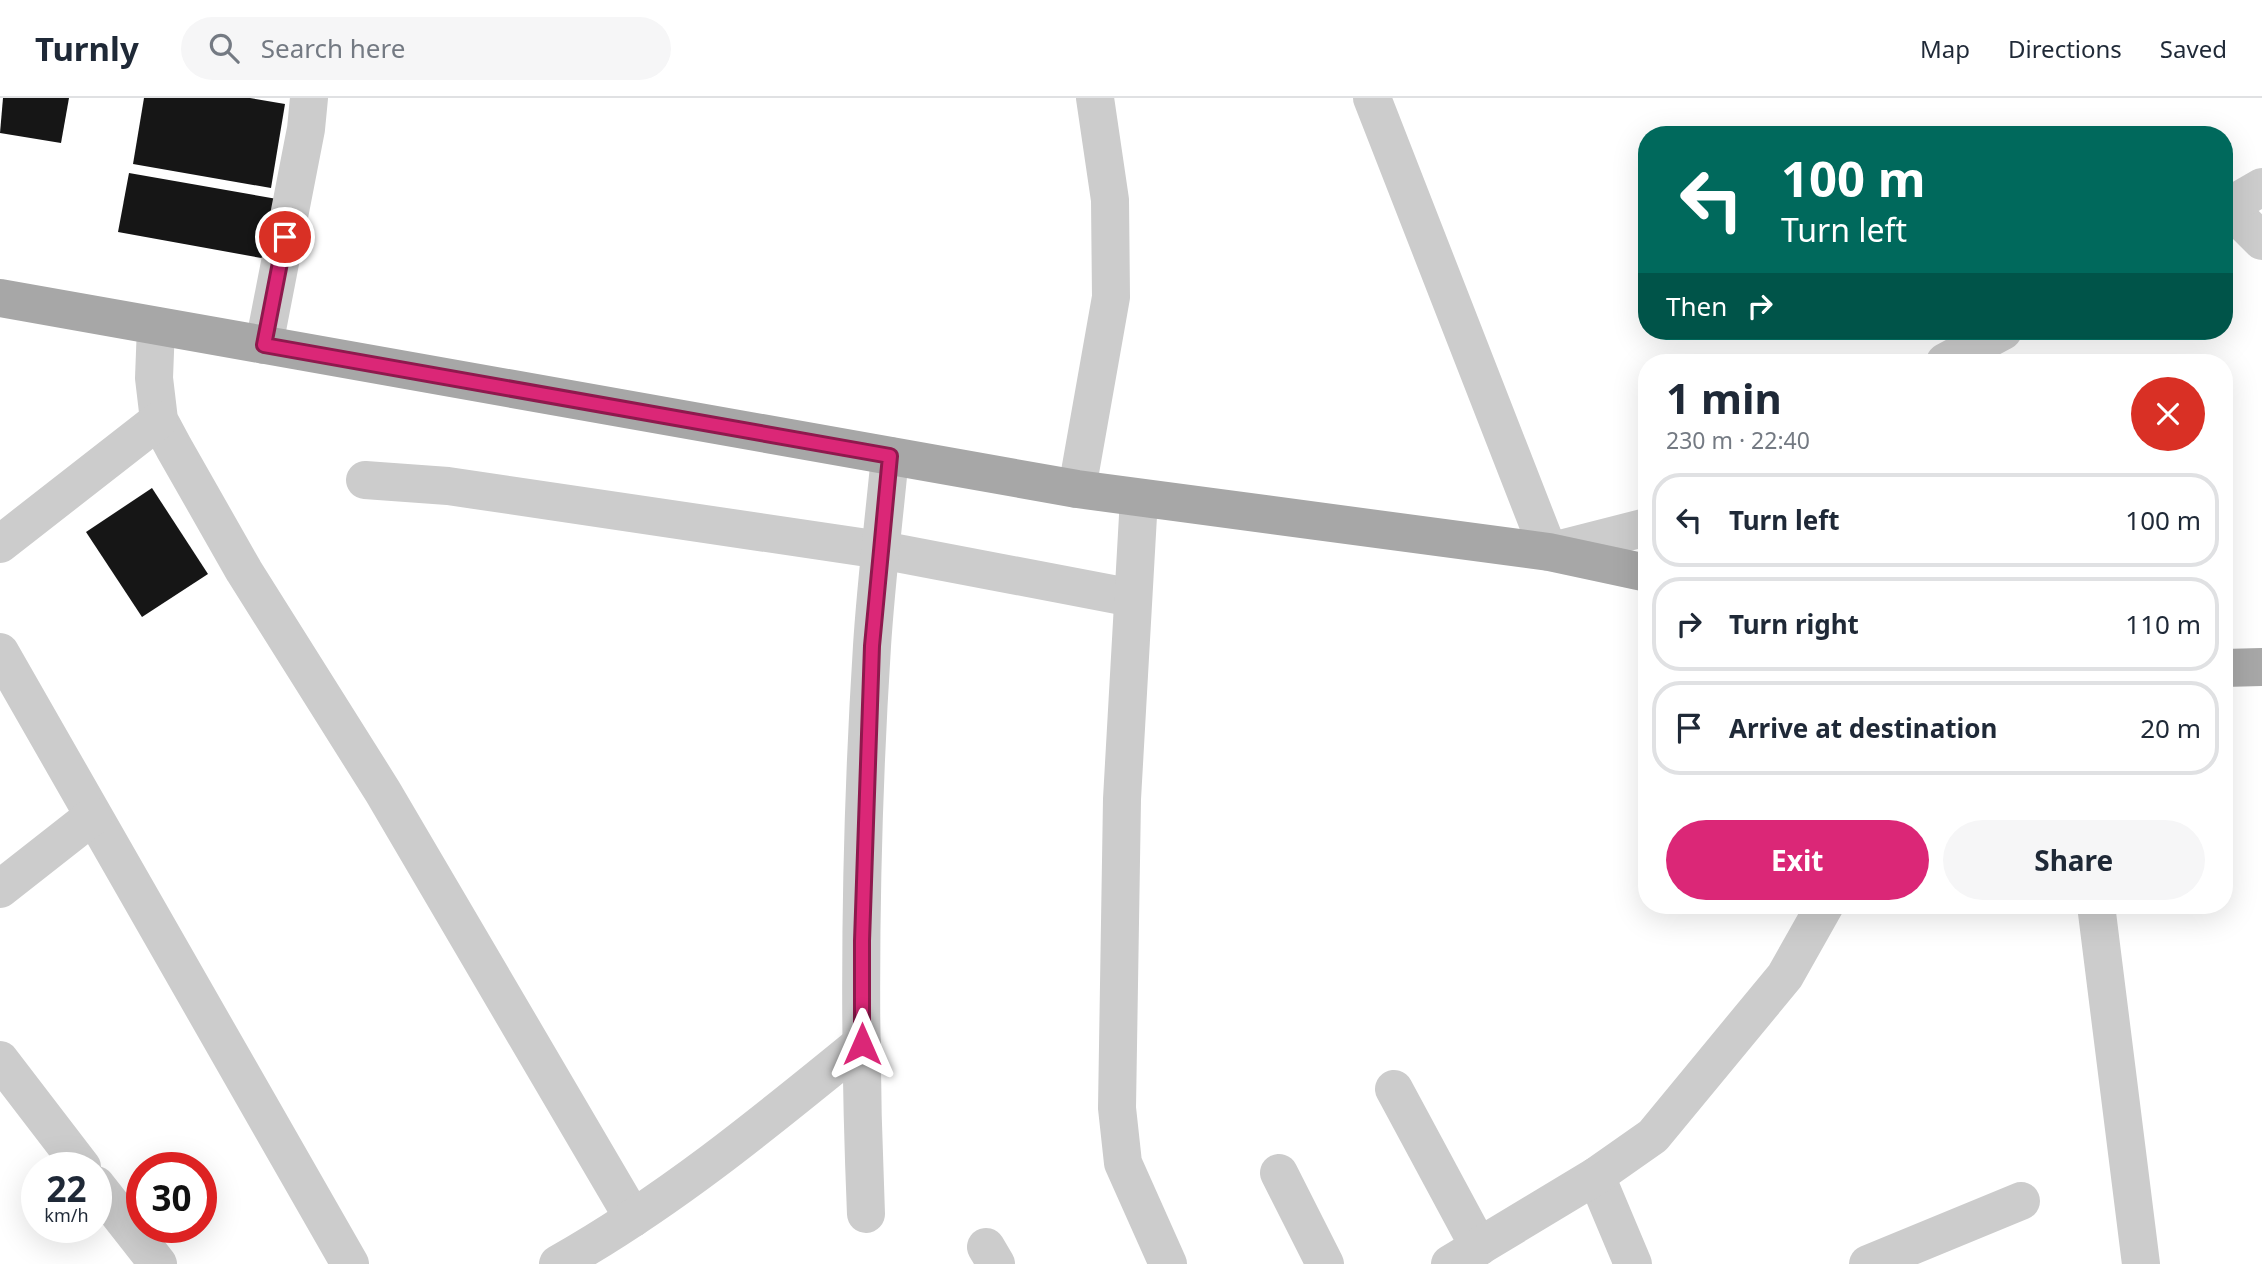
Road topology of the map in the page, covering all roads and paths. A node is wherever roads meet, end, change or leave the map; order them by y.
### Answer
1 (309, 98) edge
2 (1095, 98) edge
3 (1372, 98) edge
4 (2262, 187) edge
5 (2233, 204) edge
6 (2233, 214) edge
7 (2262, 241) edge
8 (0, 298) edge
9 (156, 326) junction
10 (1986, 340) edge
11 (264, 345) junction
12 (1960, 354) edge
13 (159, 420) junction
14 (890, 456) junction
15 (365, 480) dead end
16 (1077, 489) junction
17 (1139, 498) junction
18 (1638, 529) edge
19 (0, 544) edge
20 (881, 550) junction
21 (1549, 552) junction
22 (1638, 571) edge
23 (1133, 598) junction
24 (0, 652) edge
25 (2262, 667) edge
26 (2233, 668) edge
27 (93, 816) junction
28 (0, 890) edge
29 (1820, 914) edge
30 (2097, 914) edge
31 (862, 1044) junction
32 (0, 1060) edge
33 (1394, 1089) dead end
34 (71, 1152) edge
35 (1279, 1173) dead end
36 (1596, 1176) junction
37 (2021, 1201) dead end
38 (112, 1205) edge
39 (866, 1214) dead end
40 (633, 1218) junction
41 (1464, 1255) edge
42 (158, 1264) edge
43 (350, 1264) edge
44 (558, 1264) edge
45 (1168, 1264) edge
46 (1325, 1264) edge
47 (1633, 1264) edge
48 (1868, 1264) edge
49 (2141, 1264) edge

1 - 11 street
2 - 16 street
3 - 21 street
4 - 5 street
6 - 7 street
8 - 9 main road
9 - 11 main road
9 - 13 street
10 - 12 street
11 - 14 main road
13 - 19 street
13 - 40 street
14 - 16 main road
14 - 20 street
15 - 20 street
16 - 17 main road
17 - 21 main road
17 - 23 street
18 - 21 street
20 - 23 street
20 - 31 street
21 - 22 main road
23 - 45 street
24 - 27 street
25 - 26 main road
27 - 28 street
27 - 43 street
29 - 36 street
30 - 49 street
31 - 39 street
31 - 40 street
32 - 34 street
33 - 41 street
35 - 46 street
36 - 41 street
36 - 47 street
37 - 48 street
38 - 42 street
40 - 44 street

